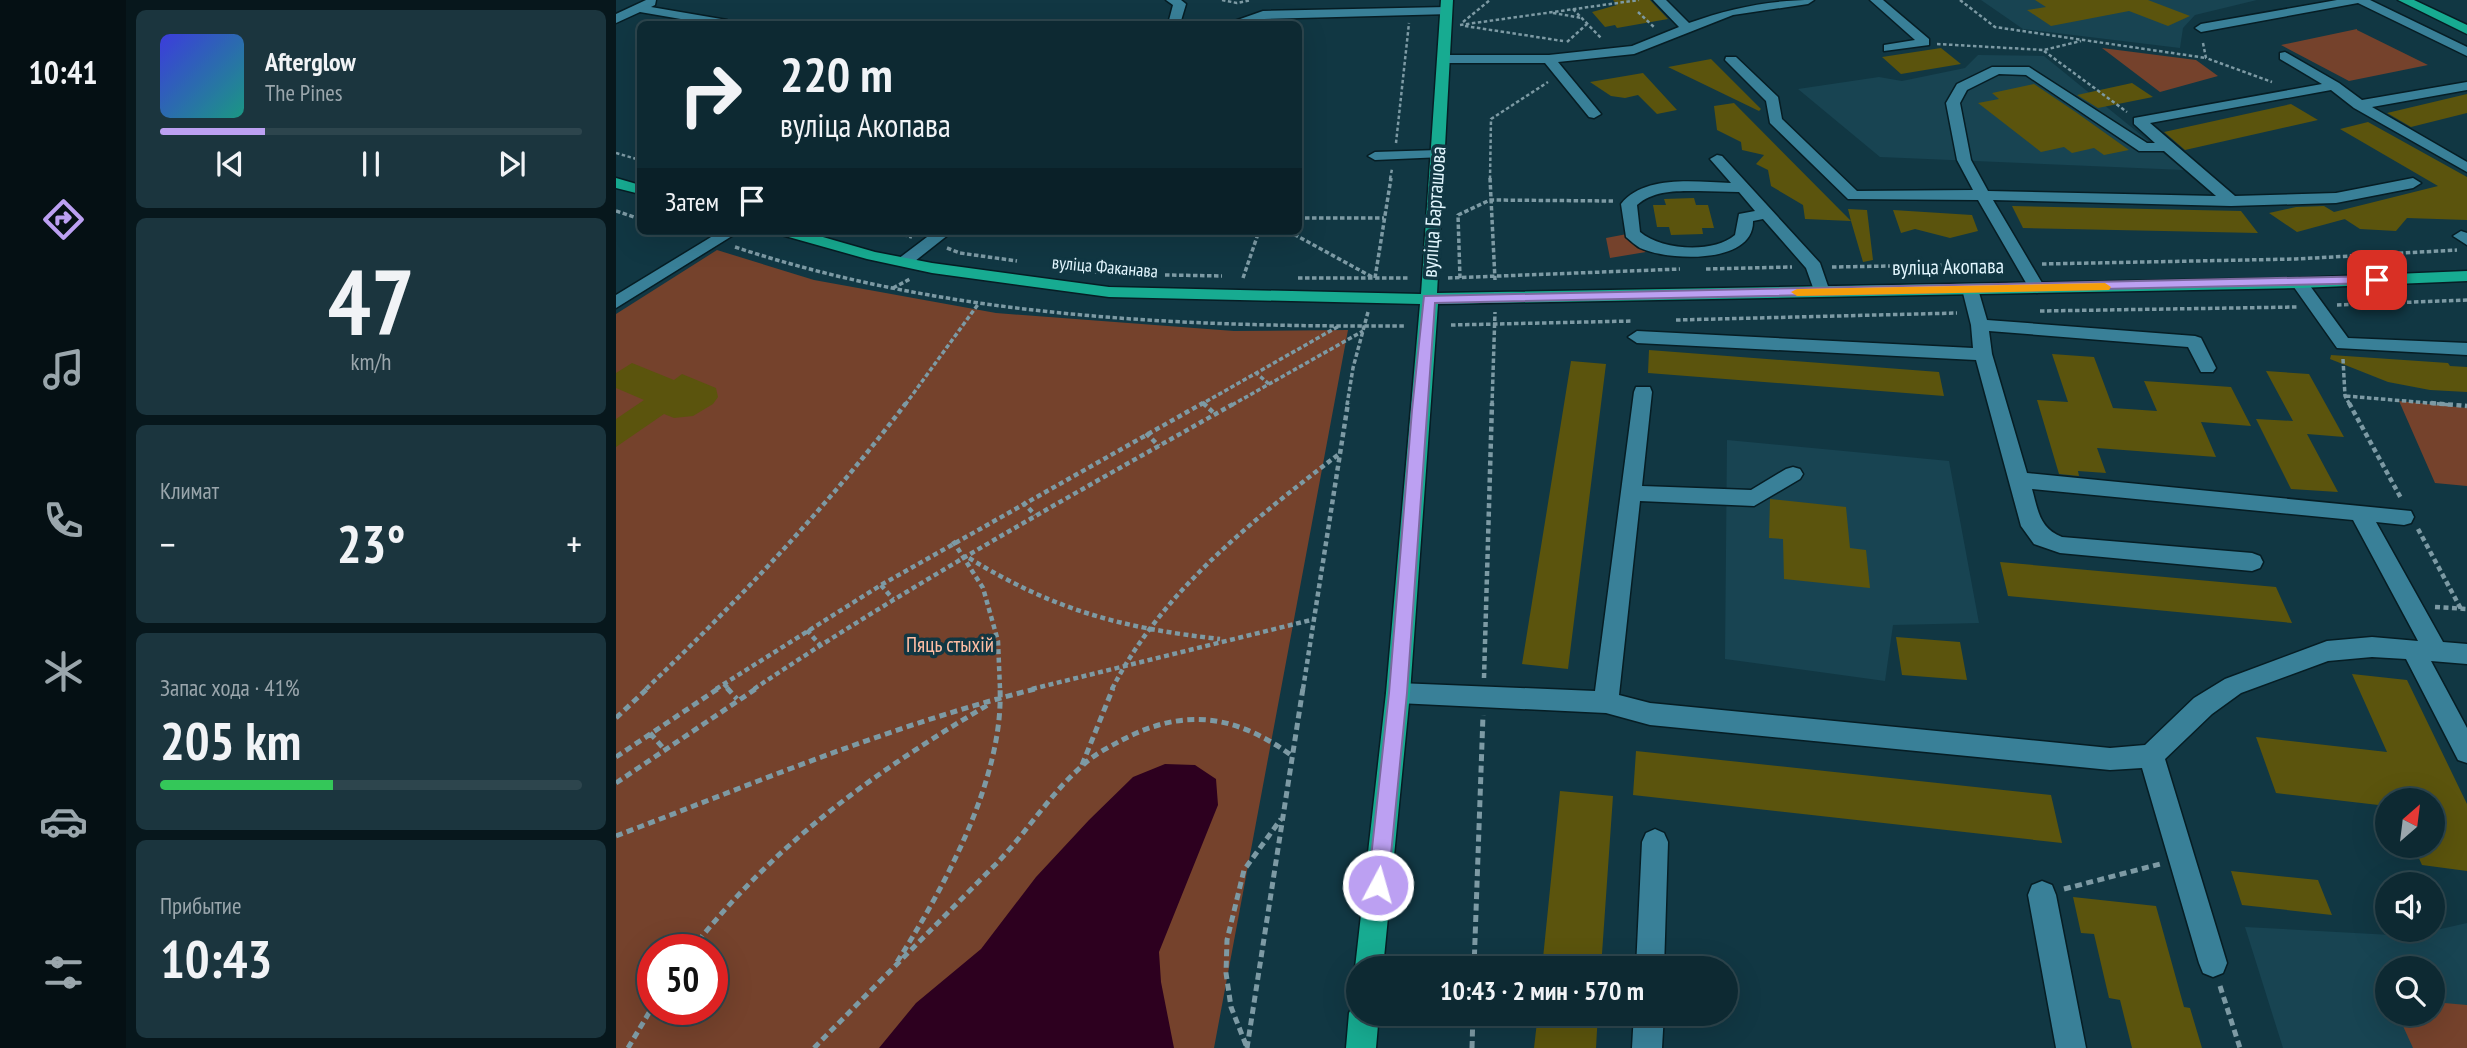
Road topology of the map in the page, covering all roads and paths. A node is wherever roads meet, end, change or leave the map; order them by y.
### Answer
1 (656, 0) edge
2 (1171, 0) edge
3 (1222, 0) edge
4 (1251, 0) edge
5 (1490, 0) edge
6 (1639, 0) edge
7 (1659, 0) edge
8 (1808, 0) edge
9 (1876, 0) edge
10 (1960, 0) edge
11 (2359, 0) edge
12 (2404, 0) edge
13 (1447, 6) edge
14 (639, 8) junction
15 (1572, 8) junction
16 (1549, 12) junction
17 (1638, 12) dead end
18 (1582, 18) junction
19 (616, 19) edge
20 (710, 21) edge
21 (1174, 21) edge
22 (1242, 21) edge
23 (1587, 24) junction
24 (1459, 25) junction
25 (1687, 28) junction
26 (2201, 28) joint
27 (2467, 30) edge
28 (1661, 33) dead end
29 (2085, 40) junction
30 (1567, 42) junction
31 (1925, 42) junction
32 (1888, 48) dead end
33 (2044, 50) junction
34 (1594, 51) junction
35 (2467, 52) edge
36 (2285, 56) dead end
37 (2206, 58) junction
38 (1445, 59) junction
39 (1549, 59) junction
40 (1731, 60) dead end
41 (1561, 74) junction
42 (2334, 86) junction
43 (2467, 86) edge
44 (2301, 92) junction
45 (2359, 105) junction
46 (1594, 114) dead end
47 (2139, 121) junction
48 (2168, 146) junction
49 (616, 153) edge
50 (1438, 153) junction
51 (1375, 156) dead end
52 (637, 159) edge
53 (1717, 159) dead end
54 (2467, 168) edge
55 (616, 183) edge
56 (2413, 183) dead end
57 (1742, 188) junction
58 (637, 189) edge
59 (1983, 195) junction
60 (1490, 200) junction
61 (1631, 201) junction
62 (2231, 201) junction
63 (616, 211) edge
64 (1766, 214) junction
65 (637, 218) edge
66 (1302, 218) edge
67 (1384, 218) dead end
68 (726, 235) edge
69 (799, 235) edge
70 (936, 235) edge
71 (938, 235) edge
72 (1258, 235) edge
73 (1295, 235) edge
74 (2467, 250) edge
75 (904, 262) junction
76 (1026, 262) dead end
77 (2023, 264) junction
78 (1814, 267) junction
79 (1690, 269) dead end
80 (1704, 269) dead end
81 (1092, 271) dead end
82 (1129, 275) dead end
83 (1153, 275) dead end
84 (2467, 276) edge
85 (1230, 277) dead end
86 (1256, 278) dead end
87 (1296, 278) dead end
88 (1375, 278) junction
89 (1409, 278) dead end
90 (1447, 278) dead end
91 (1461, 278) junction
92 (1495, 278) junction
93 (2299, 283) junction
94 (1495, 288) dead end
95 (2037, 288) junction
96 (1970, 289) junction
97 (1822, 292) junction
98 (2448, 294) dead end
99 (1429, 299) junction
100 (2455, 300) dead end
101 (616, 303) edge
102 (979, 303) dead end
103 (1495, 308) dead end
104 (1368, 311) dead end
105 (1980, 325) junction
106 (1339, 326) dead end
107 (1363, 331) junction
108 (1637, 337) dead end
109 (2343, 344) junction
110 (2467, 349) edge
111 (1983, 354) junction
112 (2207, 368) dead end
113 (1255, 372) junction
114 (1269, 384) junction
115 (1643, 391) dead end
116 (2345, 396) junction
117 (1202, 402) junction
118 (2467, 406) edge
119 (1215, 414) junction
120 (1146, 433) junction
121 (1159, 446) junction
122 (1340, 453) junction
123 (1794, 474) dead end
124 (2019, 480) junction
125 (1631, 493) junction
126 (1023, 502) junction
127 (2360, 513) junction
128 (2406, 513) junction
129 (1035, 515) junction
130 (953, 541) junction
131 (965, 555) junction
132 (2252, 562) dead end
133 (881, 584) junction
134 (893, 599) junction
135 (2461, 609) dead end
136 (1315, 619) junction
137 (807, 630) junction
138 (1152, 631) junction
139 (1224, 640) junction
140 (820, 645) junction
141 (2425, 650) junction
142 (2467, 654) edge
143 (1127, 665) junction
144 (724, 684) junction
145 (1398, 693) junction
146 (1483, 696) junction
147 (1001, 697) junction
148 (737, 699) junction
149 (1606, 702) junction
150 (616, 718) edge
151 (650, 733) junction
152 (664, 749) junction
153 (2467, 752) edge
154 (1291, 755) junction
155 (2151, 756) junction
156 (616, 757) edge
157 (1082, 765) junction
158 (616, 783) edge
159 (1282, 819) junction
160 (616, 836) edge
161 (1655, 842) dead end
162 (2182, 858) junction
163 (2042, 895) joint
164 (704, 934) edge
165 (1370, 956) edge
166 (1474, 956) edge
167 (1650, 956) edge
168 (2213, 963) joint
169 (890, 971) junction
170 (642, 1025) edge
171 (1363, 1026) edge
172 (1473, 1026) edge
173 (1648, 1026) edge
174 (818, 1046) edge
175 (628, 1048) edge
176 (1247, 1048) edge
177 (1361, 1048) edge
178 (1472, 1048) edge
179 (1647, 1048) edge
180 (2071, 1048) edge
181 (2240, 1048) edge

1 - 14 lane
2 - 21 lane
3 - 4 path
5 - 24 path
6 - 15 path
7 - 25 lane
8 - 25 lane
9 - 31 lane
10 - 29 path
11 - 26 lane
11 - 35 lane
12 - 27 main road
13 - 22 lane
13 - 38 main road, вуліца Барташова
14 - 19 lane
14 - 20 lane
15 - 16 path
15 - 18 path
16 - 18 path
16 - 24 path
17 - 28 path
18 - 23 path
23 - 30 path
23 - 34 path
24 - 30 path
25 - 34 lane
26 - 37 path
29 - 33 path
29 - 37 path
30 - 34 path
31 - 32 lane
31 - 33 path
33 - 47 path
34 - 39 lane
36 - 42 lane
37 - 44 path
38 - 39 lane
38 - 50 main road, вуліца Барташова
39 - 41 lane
40 - 59 lane
41 - 46 lane
41 - 60 path
42 - 44 lane
42 - 45 lane
43 - 45 lane
44 - 47 lane
45 - 54 lane
47 - 48 lane
48 - 59 lane
48 - 62 lane
49 - 52 path
50 - 51 lane
50 - 99 main road, вуліца Барташова
53 - 57 lane
55 - 58 main road
56 - 62 lane
57 - 61 lane
57 - 64 lane
59 - 62 lane
59 - 77 lane
60 - 61 path
60 - 91 path
60 - 92 path
61 - 64 lane
63 - 65 path
64 - 78 lane
66 - 67 path
68 - 101 lane
69 - 75 main road, вуліца Факанава
70 - 75 lane
71 - 76 path
72 - 86 path
73 - 88 path
74 - 77 path
75 - 99 main road, вуліца Факанава
77 - 78 path
77 - 95 lane
78 - 80 path
78 - 97 lane
79 - 92 path
81 - 82 path
83 - 85 path
84 - 93 main road, вуліца Акопава
87 - 88 path
88 - 89 path
90 - 91 path
91 - 92 path
92 - 94 path
93 - 95 main road, вуліца Акопава
93 - 109 lane
95 - 96 main road, вуліца Акопава
96 - 97 main road, вуліца Акопава
96 - 105 lane
97 - 99 main road, вуліца Акопава
98 - 100 path
99 - 145 main road, вуліца Барташова
102 - 150 path
103 - 146 path
104 - 107 path
105 - 111 lane
105 - 112 lane
106 - 113 path
107 - 114 path
107 - 122 path
108 - 111 lane
109 - 110 lane
109 - 116 path
111 - 124 lane
113 - 114 path
113 - 117 path
114 - 119 path
115 - 125 lane
116 - 118 path
116 - 128 path
117 - 119 path
117 - 120 path
119 - 121 path
120 - 121 path
120 - 126 path
121 - 129 path
122 - 136 path
122 - 138 path
123 - 125 lane
124 - 127 lane
124 - 132 lane
125 - 149 lane
126 - 129 path
126 - 130 path
127 - 128 lane
127 - 141 lane
128 - 135 path
129 - 131 path
130 - 131 path
130 - 133 path
131 - 134 path
131 - 138 path
131 - 147 path
133 - 134 path
133 - 137 path
134 - 140 path
136 - 139 path
136 - 154 path
137 - 140 path
137 - 144 path
138 - 139 path
138 - 143 path
139 - 143 path
140 - 148 path
141 - 142 lane
141 - 153 lane
141 - 155 lane
143 - 147 path
143 - 157 path
144 - 148 path
144 - 151 path
145 - 146 lane
145 - 165 main road, вуліца Барташова
146 - 149 lane
146 - 166 path
147 - 160 path
147 - 164 path
147 - 169 path
148 - 152 path
149 - 155 lane
151 - 152 path
151 - 156 path
152 - 158 path
154 - 157 path
154 - 159 path
155 - 162 lane
157 - 169 path
159 - 176 path
159 - 176 path
161 - 167 lane
162 - 163 path
162 - 168 lane
163 - 180 lane
168 - 181 path
169 - 174 path
170 - 175 path
171 - 177 main road
172 - 178 path
173 - 179 lane

